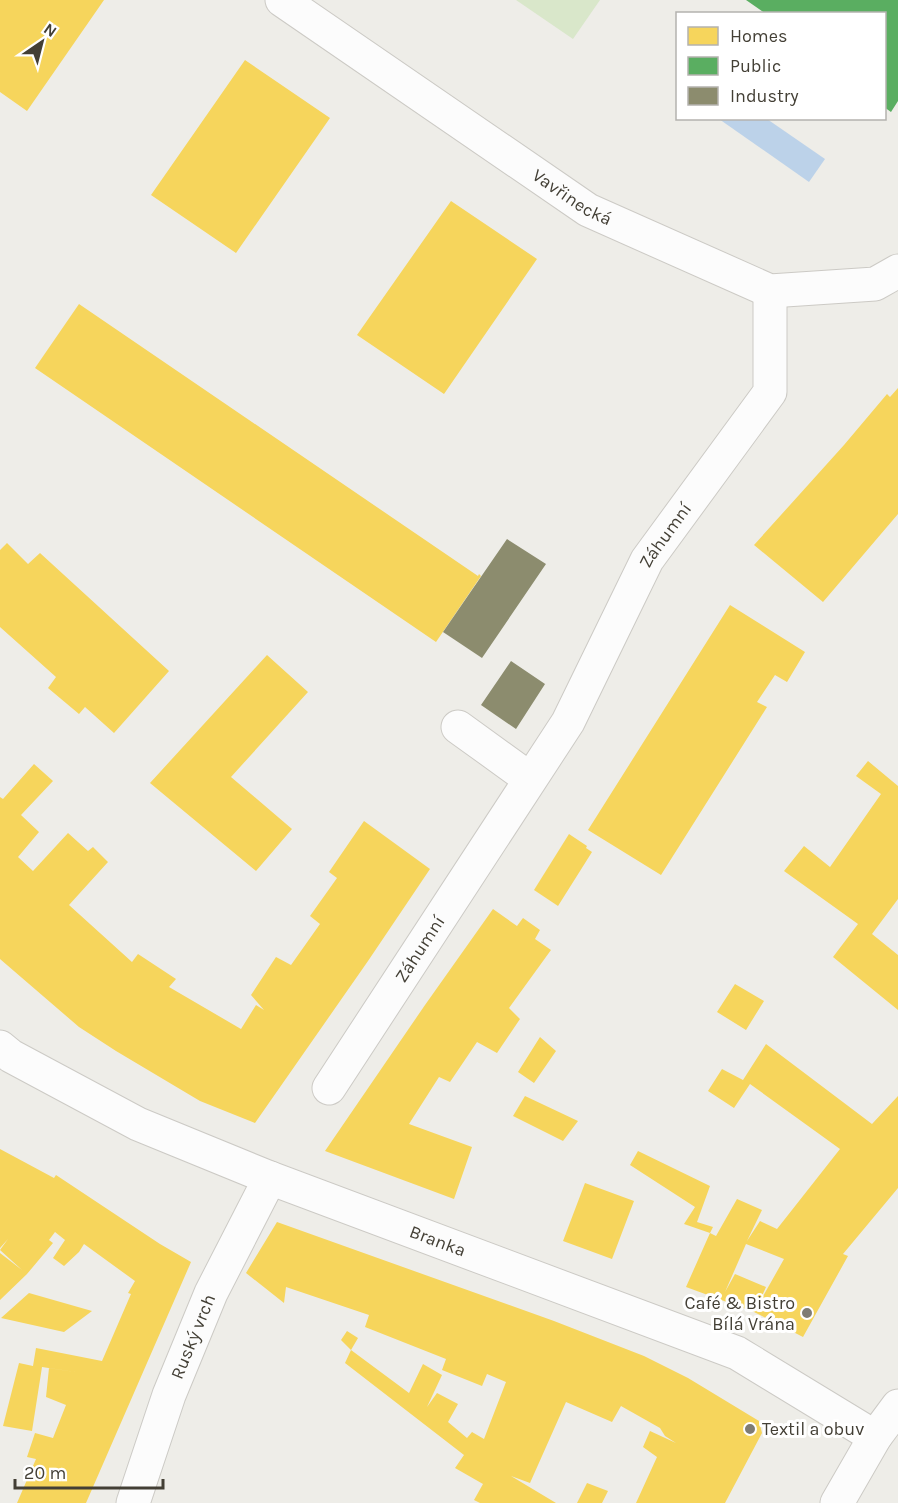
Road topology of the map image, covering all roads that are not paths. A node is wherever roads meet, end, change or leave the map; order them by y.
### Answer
1 (282, 0) edge
2 (898, 271) edge
3 (770, 291) junction
4 (458, 727) dead end
5 (530, 779) junction
6 (0, 1047) edge
7 (329, 1088) dead end
8 (270, 1178) junction
9 (898, 1406) edge
10 (875, 1437) junction
11 (133, 1503) edge
12 (837, 1503) edge

1 - 3 street, Vavřinecká
2 - 3 street, Vavřinecká
3 - 5 street, Záhumní
4 - 5 street
5 - 7 street, Záhumní
6 - 8 street, Branka
8 - 10 street, Branka
8 - 11 street, Ruský vrch
9 - 10 street
10 - 12 street

